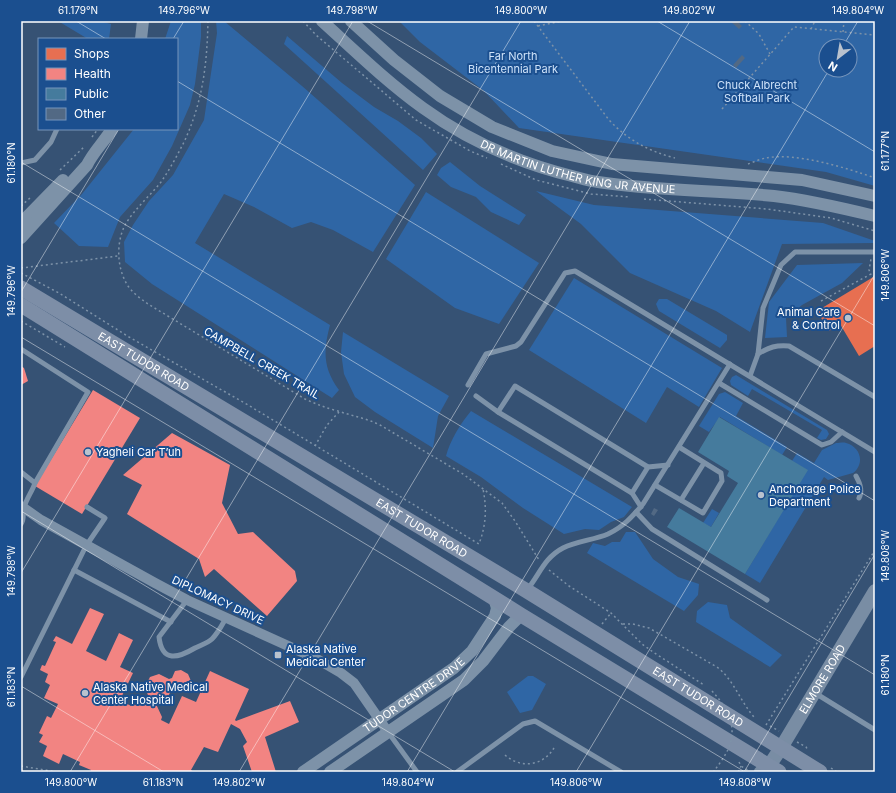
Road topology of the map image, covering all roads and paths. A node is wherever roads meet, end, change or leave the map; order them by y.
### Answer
1 (143, 21) edge
2 (208, 21) edge
3 (322, 21) edge
4 (351, 21) edge
5 (534, 21) edge
6 (562, 21) edge
7 (745, 21) edge
8 (815, 21) edge
9 (844, 21) edge
10 (538, 26) junction
11 (811, 29) junction
12 (843, 32) junction
13 (875, 35) edge
14 (141, 38) edge
15 (770, 54) junction
16 (722, 109) dead end
17 (57, 130) edge
18 (97, 130) edge
19 (112, 130) edge
20 (92, 154) junction
21 (680, 159) dead end
22 (21, 162) edge
23 (742, 165) dead end
24 (56, 174) dead end
25 (875, 178) edge
26 (32, 195) dead end
27 (875, 196) edge
28 (21, 206) edge
29 (875, 216) edge
30 (21, 223) edge
31 (21, 238) edge
32 (875, 252) edge
33 (118, 256) junction
34 (21, 268) edge
35 (21, 273) edge
36 (21, 288) edge
37 (821, 301) dead end
38 (21, 305) edge
39 (21, 349) edge
40 (758, 354) junction
41 (730, 364) junction
42 (750, 376) junction
43 (718, 383) junction
44 (468, 385) dead end
45 (476, 396) dead end
46 (875, 397) edge
47 (339, 412) junction
48 (498, 412) junction
49 (842, 432) junction
50 (315, 446) junction
51 (678, 447) junction
52 (875, 452) edge
53 (704, 463) junction
54 (668, 465) junction
55 (648, 467) junction
56 (21, 472) edge
57 (856, 476) dead end
58 (34, 482) junction
59 (655, 485) junction
60 (483, 489) junction
61 (632, 493) junction
62 (859, 498) dead end
63 (681, 500) junction
64 (22, 507) edge
65 (87, 507) dead end
66 (641, 507) junction
67 (636, 512) junction
68 (21, 524) edge
69 (86, 546) junction
70 (875, 550) edge
71 (543, 565) junction
72 (74, 570) junction
73 (527, 591) junction
74 (875, 591) edge
75 (494, 598) junction
76 (188, 600) junction
77 (767, 600) dead end
78 (611, 613) junction
79 (521, 615) junction
80 (226, 618) junction
81 (171, 622) junction
82 (623, 624) junction
83 (600, 625) dead end
84 (21, 677) edge
85 (707, 687) dead end
86 (712, 691) dead end
87 (814, 692) junction
88 (755, 718) dead end
89 (379, 720) junction
90 (761, 721) dead end
91 (875, 730) edge
92 (388, 732) junction
93 (806, 747) dead end
94 (554, 748) dead end
95 (781, 748) junction
96 (807, 750) dead end
97 (505, 755) dead end
98 (21, 766) edge
99 (47, 771) edge
100 (770, 771) edge
101 (57, 772) edge
102 (303, 772) edge
103 (330, 772) edge
104 (417, 772) edge
105 (457, 772) edge
106 (621, 772) edge
107 (714, 772) edge
108 (738, 772) edge
109 (751, 772) edge
110 (820, 772) edge

1 - 14 street
2 - 33 path, CAMPBELL CREEK TRAIL
3 - 29 street, DR MARTIN LUTHER KING JR AVENUE
4 - 27 street, DR MARTIN LUTHER KING JR AVENUE
5 - 10 path
6 - 10 path
7 - 15 path
8 - 11 path
9 - 12 path
10 - 21 path
11 - 12 path
11 - 15 path
12 - 13 path
15 - 16 path
17 - 22 lane
18 - 24 path
19 - 20 street
20 - 30 street
20 - 31 street
23 - 25 path
26 - 28 path
32 - 37 path
32 - 40 lane
33 - 34 path
33 - 47 path, CAMPBELL CREEK TRAIL
35 - 50 path
36 - 73 main road, EAST TUDOR ROAD
38 - 75 main road, EAST TUDOR ROAD
39 - 58 lane
40 - 42 lane
40 - 46 lane
41 - 42 lane
41 - 43 lane
41 - 44 lane
42 - 49 lane
43 - 49 lane
43 - 51 lane
45 - 48 lane
47 - 50 path
47 - 60 path, CAMPBELL CREEK TRAIL
48 - 55 lane
48 - 61 lane
49 - 52 lane
50 - 60 path
51 - 53 lane
51 - 54 lane
53 - 63 lane
53 - 63 lane
54 - 55 lane
54 - 59 lane
55 - 61 lane
56 - 58 lane
57 - 62 lane
58 - 64 lane
59 - 63 lane
59 - 66 lane
60 - 71 path, CAMPBELL CREEK TRAIL
61 - 66 lane
64 - 68 lane
64 - 69 street, DIPLOMACY DRIVE
65 - 69 lane
66 - 67 lane
67 - 71 lane
67 - 77 lane
69 - 72 lane
69 - 76 street, DIPLOMACY DRIVE
70 - 90 path
71 - 73 lane
71 - 78 path, CAMPBELL CREEK TRAIL
72 - 81 lane
72 - 84 lane
73 - 95 main road, EAST TUDOR ROAD
74 - 87 main road, ELMORE ROAD
75 - 79 main road, EAST TUDOR ROAD
75 - 89 street, TUDOR CENTRE DRIVE
76 - 80 street, DIPLOMACY DRIVE
76 - 81 lane
78 - 82 path, CAMPBELL CREEK TRAIL
78 - 83 path
79 - 92 street, TUDOR CENTRE DRIVE
79 - 100 main road, EAST TUDOR ROAD
80 - 81 lane
80 - 89 street, DIPLOMACY DRIVE
82 - 85 path, CAMPBELL CREEK TRAIL
82 - 88 path
86 - 107 path, bridge
87 - 91 lane
87 - 95 main road, ELMORE ROAD
89 - 92 street, DIPLOMACY DRIVE
89 - 102 street, TUDOR CENTRE DRIVE
92 - 103 street, TUDOR CENTRE DRIVE
92 - 104 lane
93 - 96 path
94 - 97 path
95 - 100 main road, ELMORE ROAD
95 - 110 main road, EAST TUDOR ROAD
98 - 99 path
99 - 101 path
105 - 106 lane
108 - 109 path

